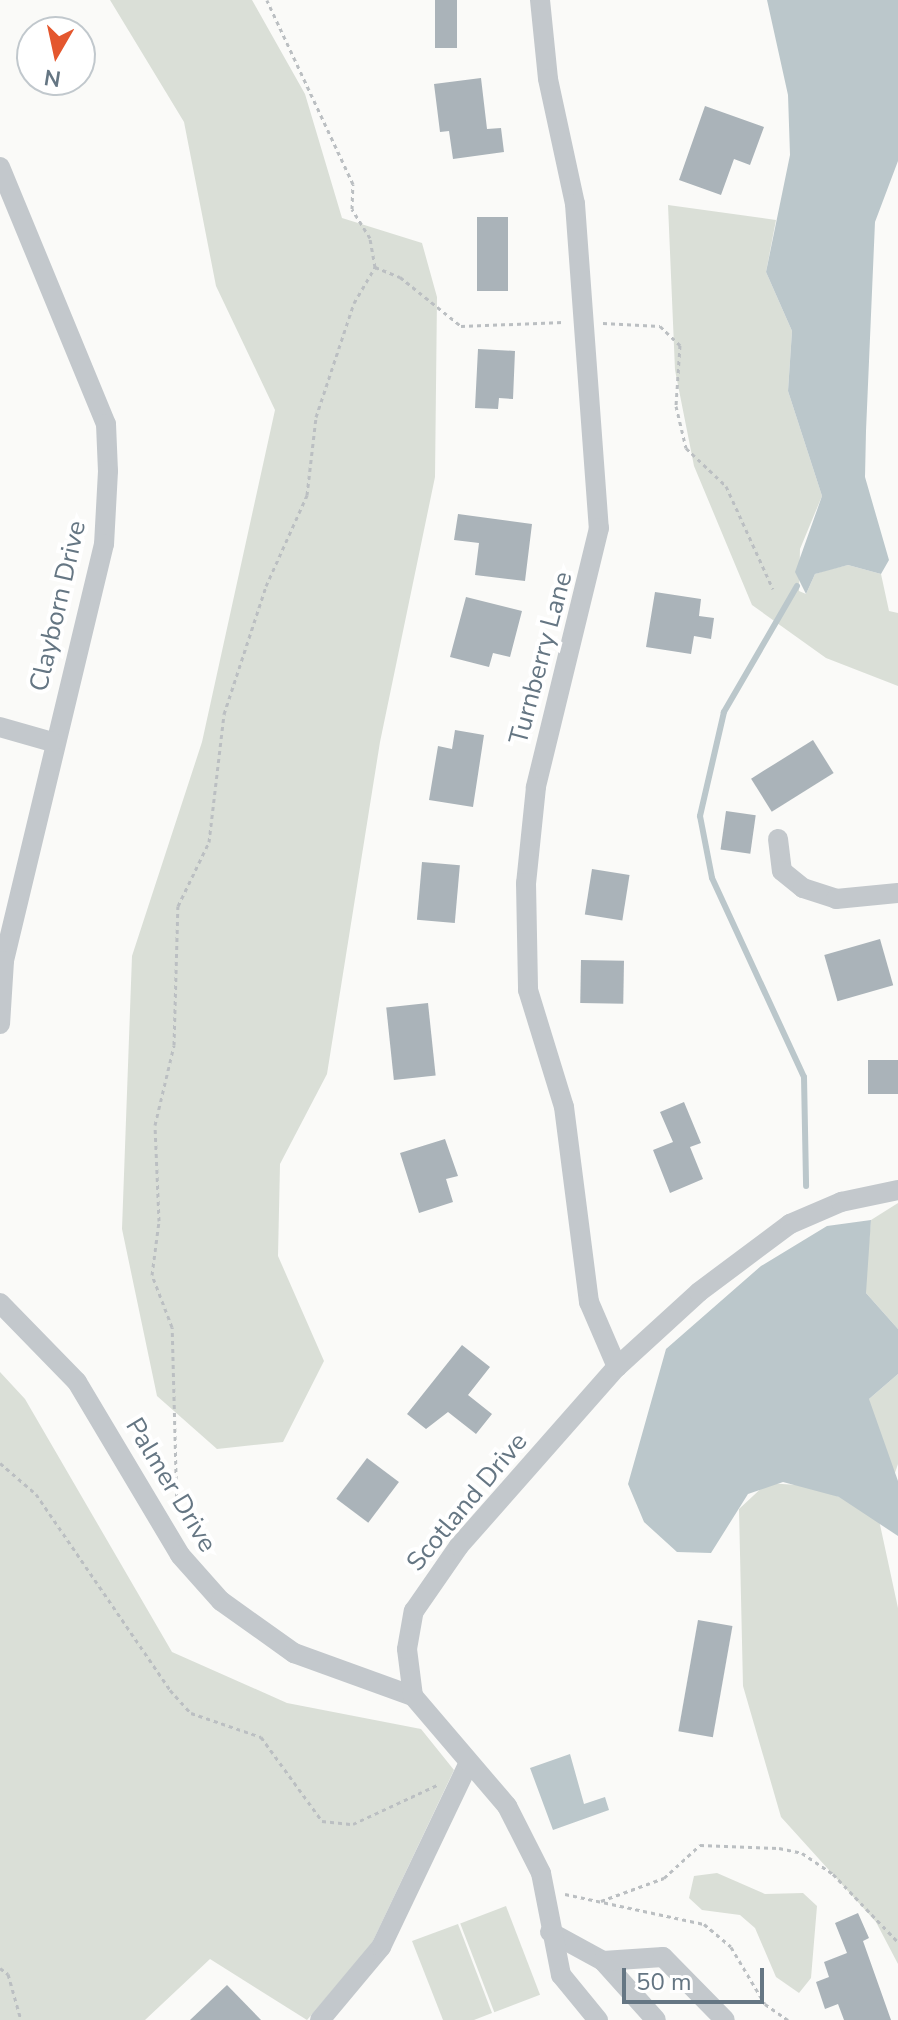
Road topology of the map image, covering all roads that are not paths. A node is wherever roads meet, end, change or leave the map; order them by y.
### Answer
1 (540, 0) edge
2 (0, 167) edge
3 (0, 727) edge
4 (52, 742) junction
5 (778, 839) dead end
6 (898, 893) edge
7 (2, 960) edge
8 (0, 1024) edge
9 (898, 1190) edge
10 (0, 1303) edge
11 (617, 1367) junction
12 (413, 1696) junction
13 (465, 1770) junction
14 (550, 1932) junction
15 (603, 1961) junction
16 (320, 2020) edge
17 (598, 2020) edge
18 (656, 2020) edge
19 (725, 2020) edge

1 - 11 street, Turnberry Lane
2 - 4 street, Clayborn Drive
3 - 4 street
4 - 7 street, Clayborn Drive
5 - 6 street
7 - 8 street, Clayborn Drive
9 - 11 street, Scotland Drive
10 - 12 street, Palmer Drive
11 - 12 street, Scotland Drive
12 - 13 street
13 - 14 street
13 - 16 street
14 - 15 street
14 - 17 street
15 - 18 street
15 - 19 street

